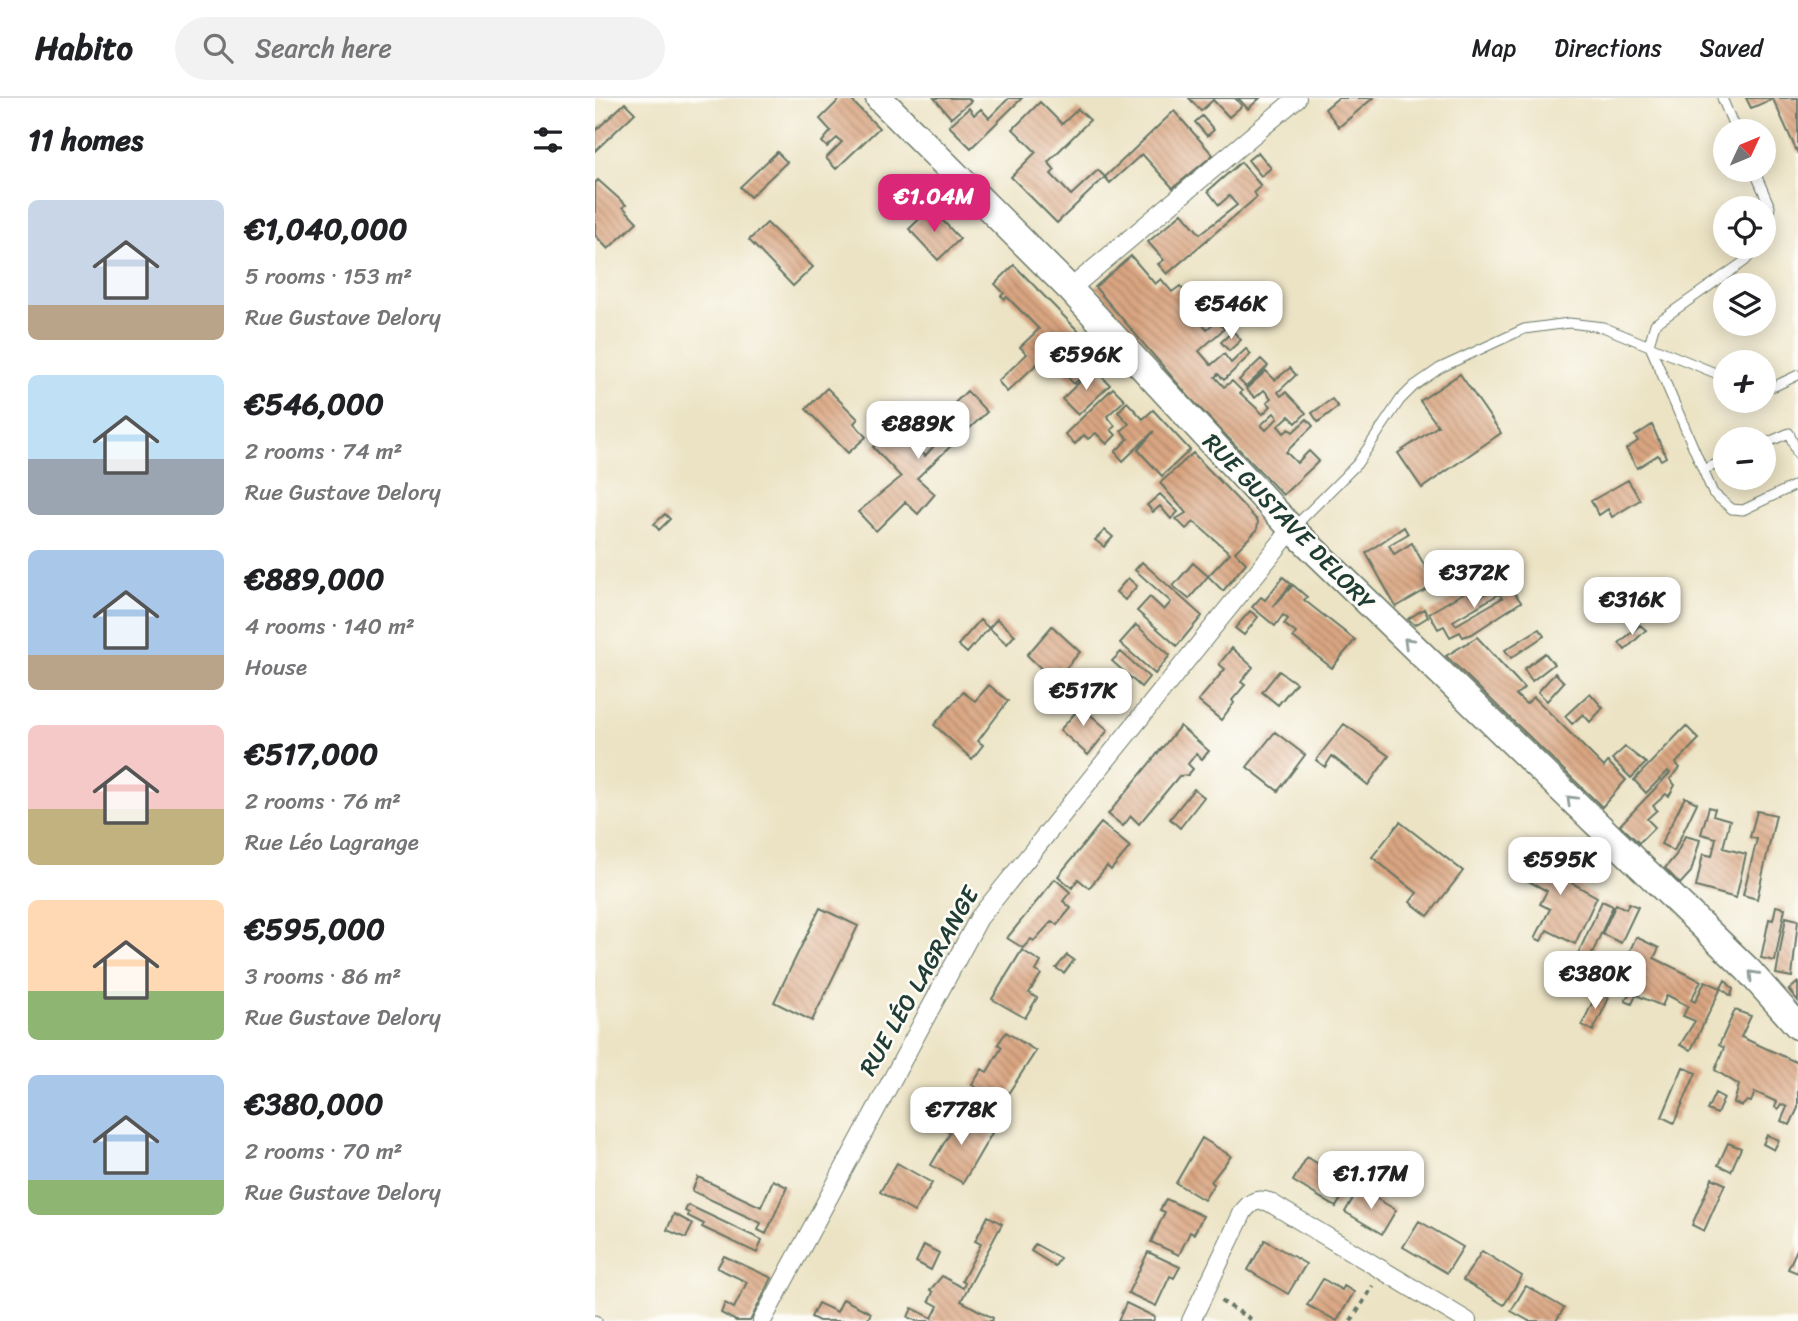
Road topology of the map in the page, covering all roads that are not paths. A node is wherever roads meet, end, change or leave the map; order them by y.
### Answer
1 (879, 98) edge
2 (1297, 98) edge
3 (1722, 98) edge
4 (1732, 119) edge
5 (1747, 259) edge
6 (1070, 289) junction
7 (1649, 344) junction
8 (1713, 372) edge
9 (1798, 375) edge
10 (1776, 386) edge
11 (1776, 439) edge
12 (1798, 455) edge
13 (1713, 465) edge
14 (1703, 470) junction
15 (1798, 484) edge
16 (1291, 529) junction
17 (1798, 1026) edge
18 (762, 1321) edge
19 (1191, 1321) edge
20 (1467, 1321) edge

1 - 6 street, RUE GUSTAVE DELORY
2 - 6 street
3 - 4 lane
5 - 7 lane
6 - 16 street, RUE GUSTAVE DELORY
7 - 8 lane
7 - 14 lane
7 - 16 lane
9 - 10 lane
11 - 12 lane
13 - 14 lane
14 - 15 lane
17 -> 16 street, RUE GUSTAVE DELORY
16 - 18 street, RUE LÉO LAGRANGE
19 - 20 street

